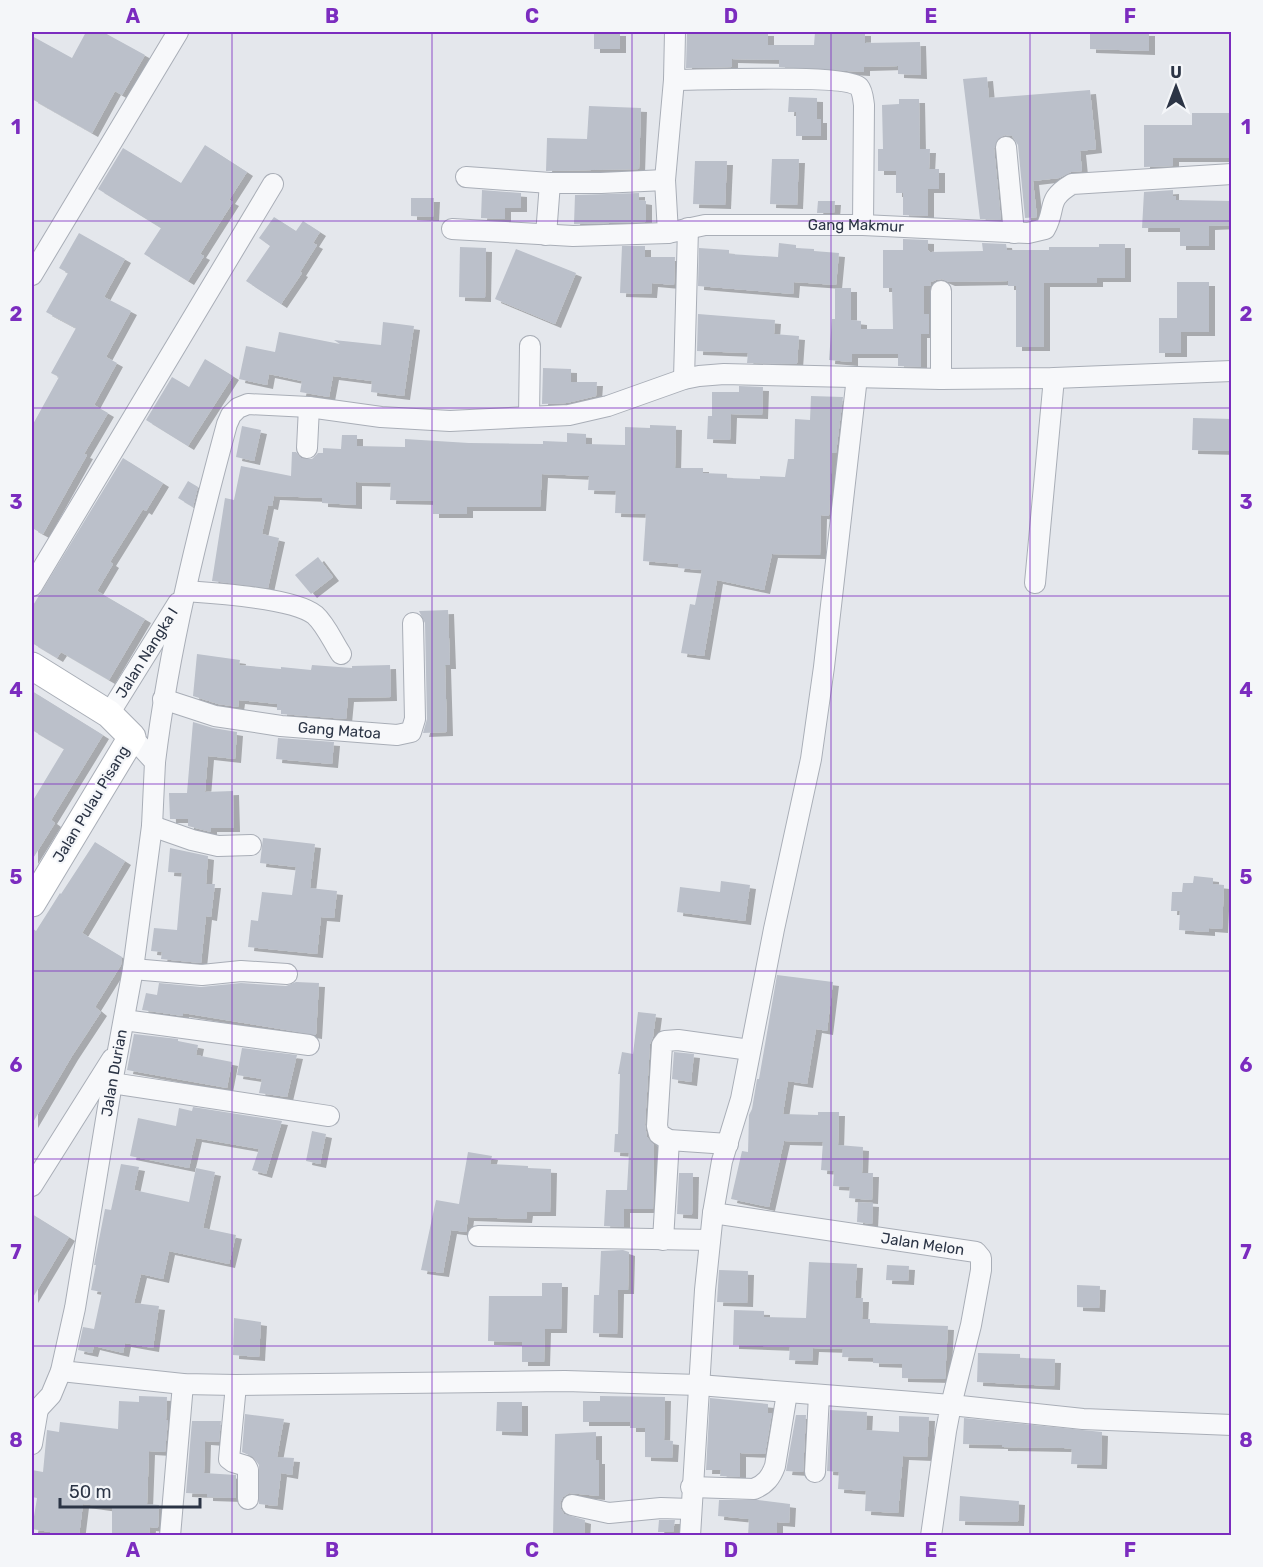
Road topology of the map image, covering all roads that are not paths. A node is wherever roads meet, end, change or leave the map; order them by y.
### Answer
1 (178, 32) edge
2 (675, 32) edge
3 (674, 80) junction
4 (1006, 147) dead end
5 (1232, 174) edge
6 (466, 177) dead end
7 (665, 180) junction
8 (550, 183) junction
9 (273, 184) dead end
10 (863, 225) junction
11 (687, 228) junction
12 (452, 230) dead end
13 (668, 233) junction
14 (1014, 233) junction
15 (546, 235) junction
16 (32, 275) edge
17 (941, 291) dead end
18 (530, 346) dead end
19 (1232, 371) edge
20 (857, 377) junction
21 (1054, 378) junction
22 (684, 379) junction
23 (941, 379) junction
24 (309, 407) junction
25 (529, 417) junction
26 (307, 448) dead end
27 (1035, 583) dead end
28 (32, 586) edge
29 (186, 591) junction
30 (413, 623) dead end
31 (341, 654) dead end
32 (32, 666) edge
33 (162, 699) junction
34 (109, 714) junction
35 (132, 737) junction
36 (154, 762) junction
37 (152, 826) junction
38 (251, 845) dead end
39 (32, 903) edge
40 (133, 969) junction
41 (286, 974) dead end
42 (124, 1020) junction
43 (309, 1045) dead end
44 (118, 1049) junction
45 (750, 1050) junction
46 (112, 1083) junction
47 (329, 1116) dead end
48 (669, 1140) junction
49 (728, 1144) junction
50 (32, 1186) edge
51 (712, 1213) junction
52 (478, 1236) dead end
53 (663, 1240) junction
54 (710, 1240) junction
55 (61, 1371) junction
56 (183, 1384) junction
57 (699, 1384) junction
58 (236, 1385) junction
59 (787, 1392) junction
60 (819, 1395) junction
61 (951, 1406) junction
62 (35, 1408) edge
63 (1232, 1425) edge
64 (32, 1444) edge
65 (815, 1472) dead end
66 (691, 1487) junction
67 (248, 1499) dead end
68 (572, 1504) dead end
69 (690, 1509) junction
70 (931, 1535) edge
71 (170, 1536) edge
72 (690, 1536) edge
73 (947, 1536) edge

1 - 16 street
2 - 3 street
3 - 7 street
3 - 10 street
4 - 14 street
5 - 14 street, Gang Makmur
6 - 8 street
7 - 8 street
7 - 13 street
8 - 15 street
9 - 28 street
10 - 11 street, Gang Makmur
10 - 14 street, Gang Makmur
11 - 13 street, Gang Makmur
11 - 22 street
12 - 15 street, Gang Makmur
13 - 15 street, Gang Makmur
17 - 23 street
18 - 25 street
19 - 21 street, Jalan Durian
20 - 22 street, Jalan Durian
20 - 23 street, Jalan Durian
20 - 45 street
21 - 23 street, Jalan Durian
21 - 27 street
22 - 25 street, Jalan Durian
24 - 25 street, Jalan Durian
24 - 26 street
24 - 29 street, Jalan Durian
29 - 31 street
29 - 33 street, Jalan Durian
29 - 34 street, Jalan Nangka I
30 - 33 street, Gang Matoa
32 - 34 street
33 - 36 street, Jalan Durian
34 - 35 street
35 - 36 street
35 - 39 street, Jalan Pulau Pisang
36 - 37 street, Jalan Durian
37 - 38 street
37 - 40 street, Jalan Durian
40 - 41 street
40 - 42 street, Jalan Durian
42 - 43 street
42 - 44 street, Jalan Durian
44 - 46 street, Jalan Durian
44 - 50 street
45 - 48 street
45 - 49 street
46 - 47 street
46 - 55 street, Jalan Durian
48 - 49 street
48 - 53 street
49 - 51 street
51 - 54 street
51 - 61 street, Jalan Melon
52 - 53 street
53 - 54 street
54 - 57 street
55 - 56 street
55 - 62 street, Jalan Durian
56 - 58 street
56 - 71 street
57 - 58 street
57 - 59 street
57 - 66 street
58 - 67 street
59 - 60 street
59 - 66 street
60 - 61 street
60 - 65 street
61 - 63 street
61 - 70 street
62 - 64 street
66 - 69 street
68 - 69 street
69 - 72 street
70 - 73 street

